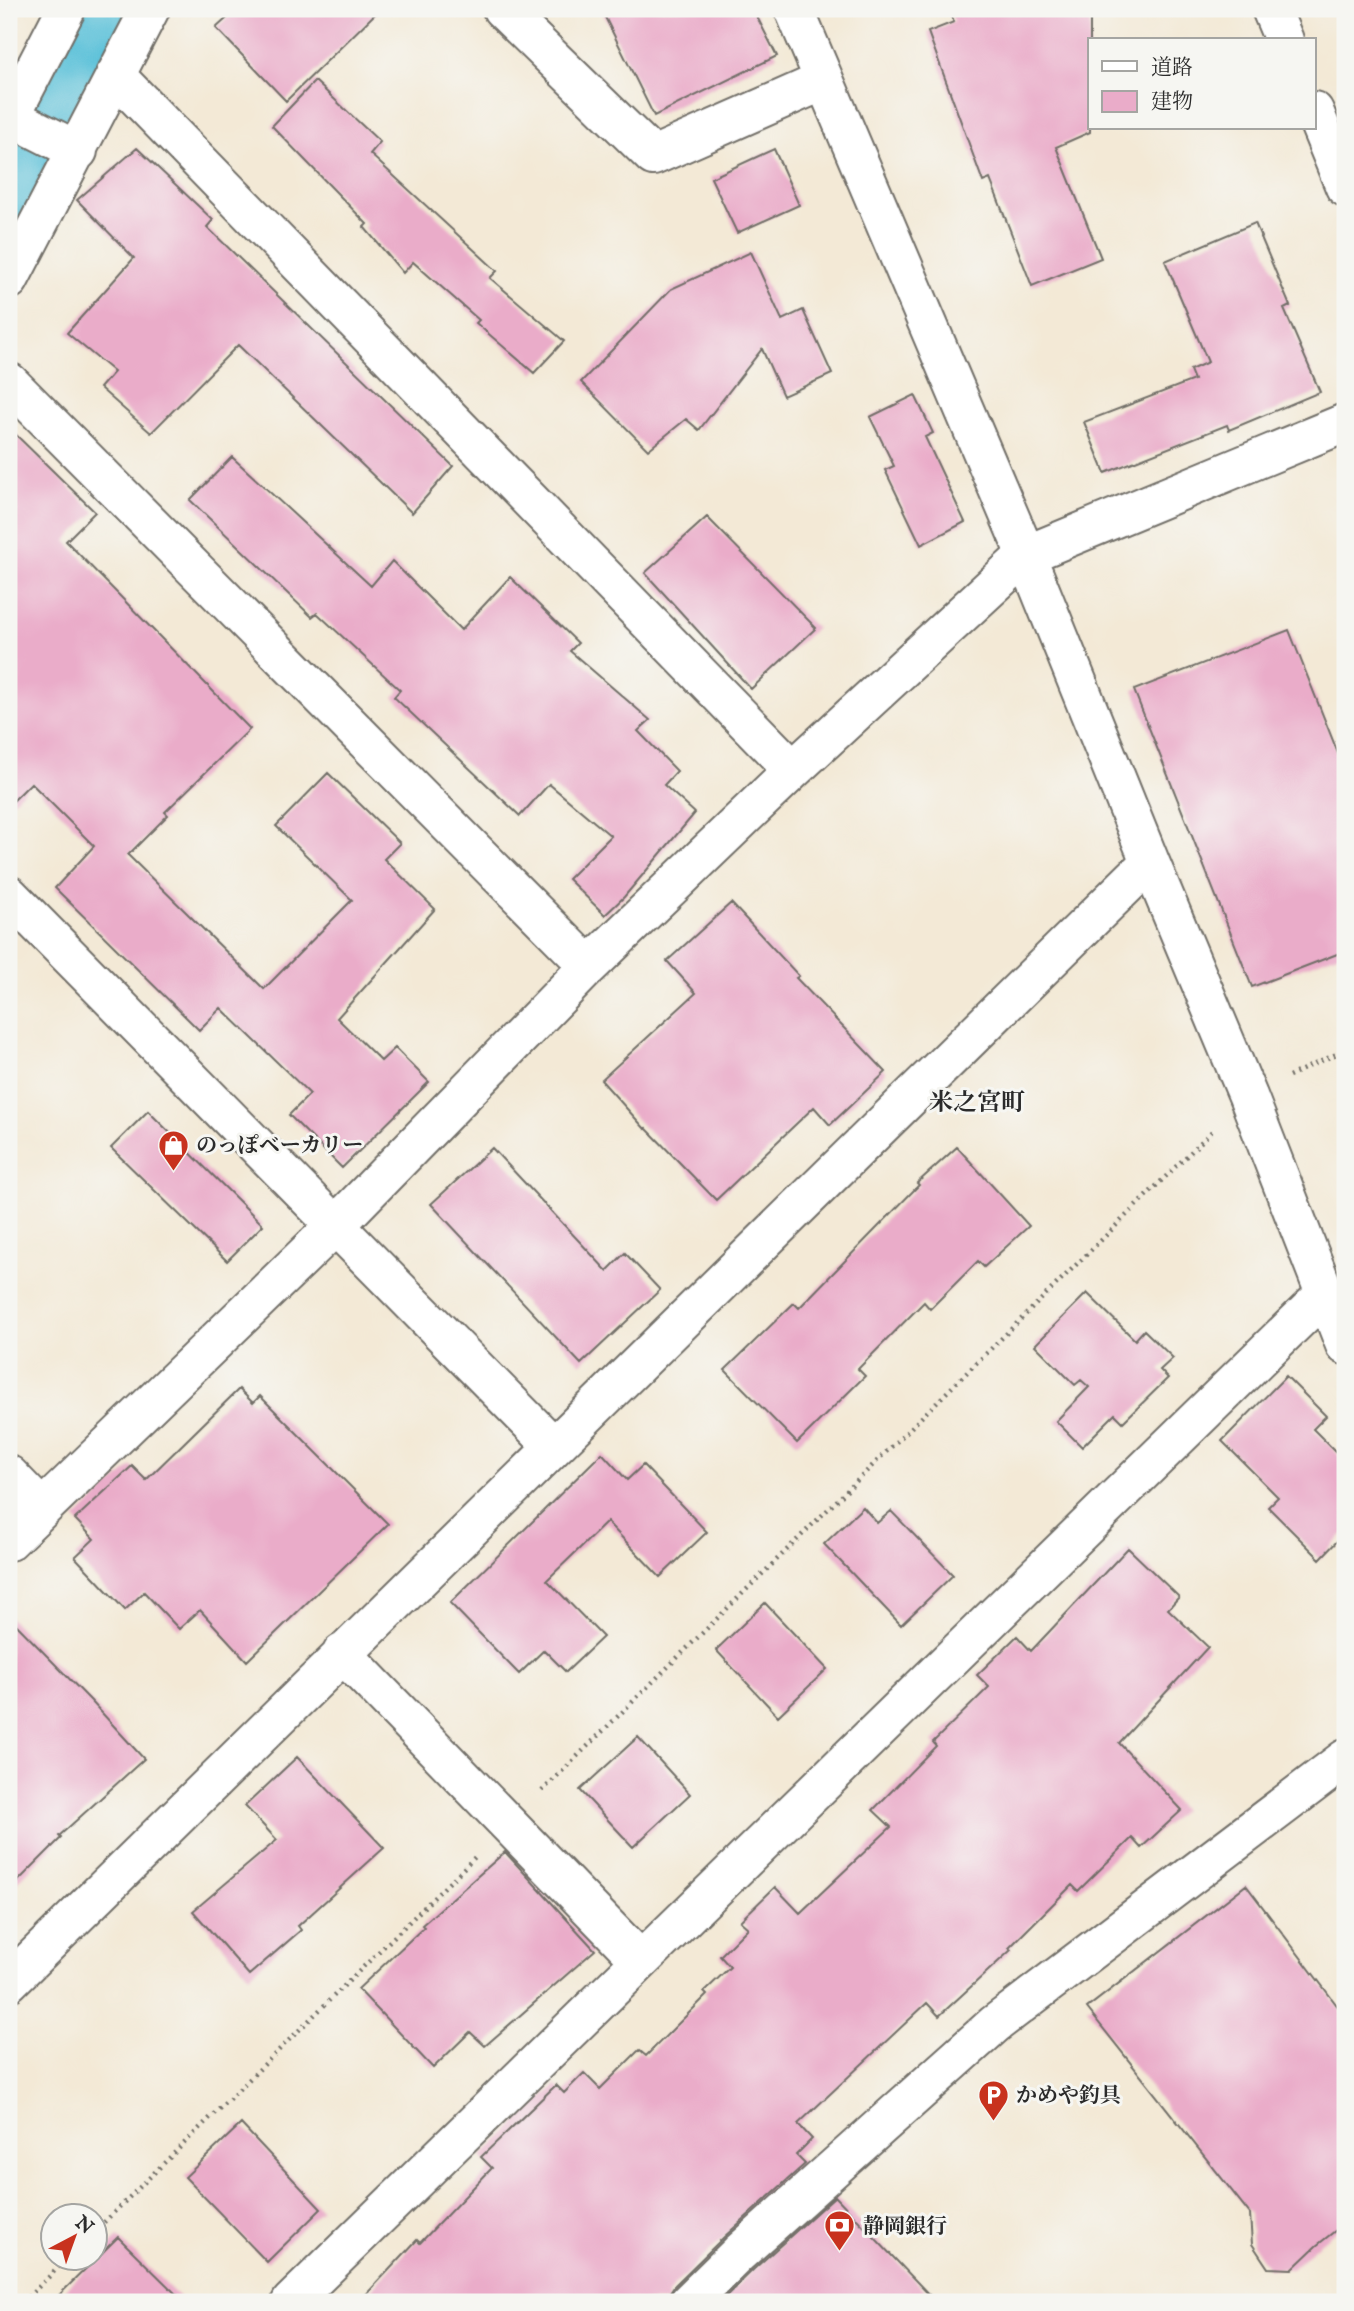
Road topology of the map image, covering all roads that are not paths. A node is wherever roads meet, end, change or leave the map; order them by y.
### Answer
1 (66, 9) edge
2 (150, 9) edge
3 (502, 9) edge
4 (794, 9) edge
5 (1271, 9) edge
6 (1283, 38) edge
7 (115, 75) junction
8 (823, 82) junction
9 (1316, 116) edge
10 (9, 117) edge
11 (78, 152) junction
12 (1345, 187) edge
13 (9, 280) edge
14 (9, 382) edge
15 (1345, 423) edge
16 (1026, 555) junction
17 (793, 770) junction
18 (1150, 863) junction
19 (9, 895) edge
20 (589, 966) junction
21 (335, 1226) junction
22 (1324, 1295) junction
23 (1345, 1345) edge
24 (553, 1446) junction
25 (9, 1475) edge
26 (41, 1508) junction
27 (9, 1541) edge
28 (342, 1653) junction
29 (1345, 1759) edge
30 (641, 1961) junction
31 (9, 1982) edge
32 (291, 2302) edge
33 (689, 2302) edge

1 - 10 street
2 - 7 street
3 - 8 street
4 - 8 street
5 - 6 street
7 - 11 street
7 - 17 street
8 - 16 street
9 - 12 street
10 - 11 street
11 - 13 street
14 - 20 street
15 - 16 street
16 - 17 street
16 - 18 street
17 - 20 street
18 - 22 street
18 - 24 street
19 - 21 street
20 - 21 street
21 - 24 street
21 - 26 street
22 - 23 street
22 - 30 street
24 - 28 street
25 - 26 street
26 - 27 street
28 - 30 street
28 - 31 street
29 - 33 street
30 - 32 street

